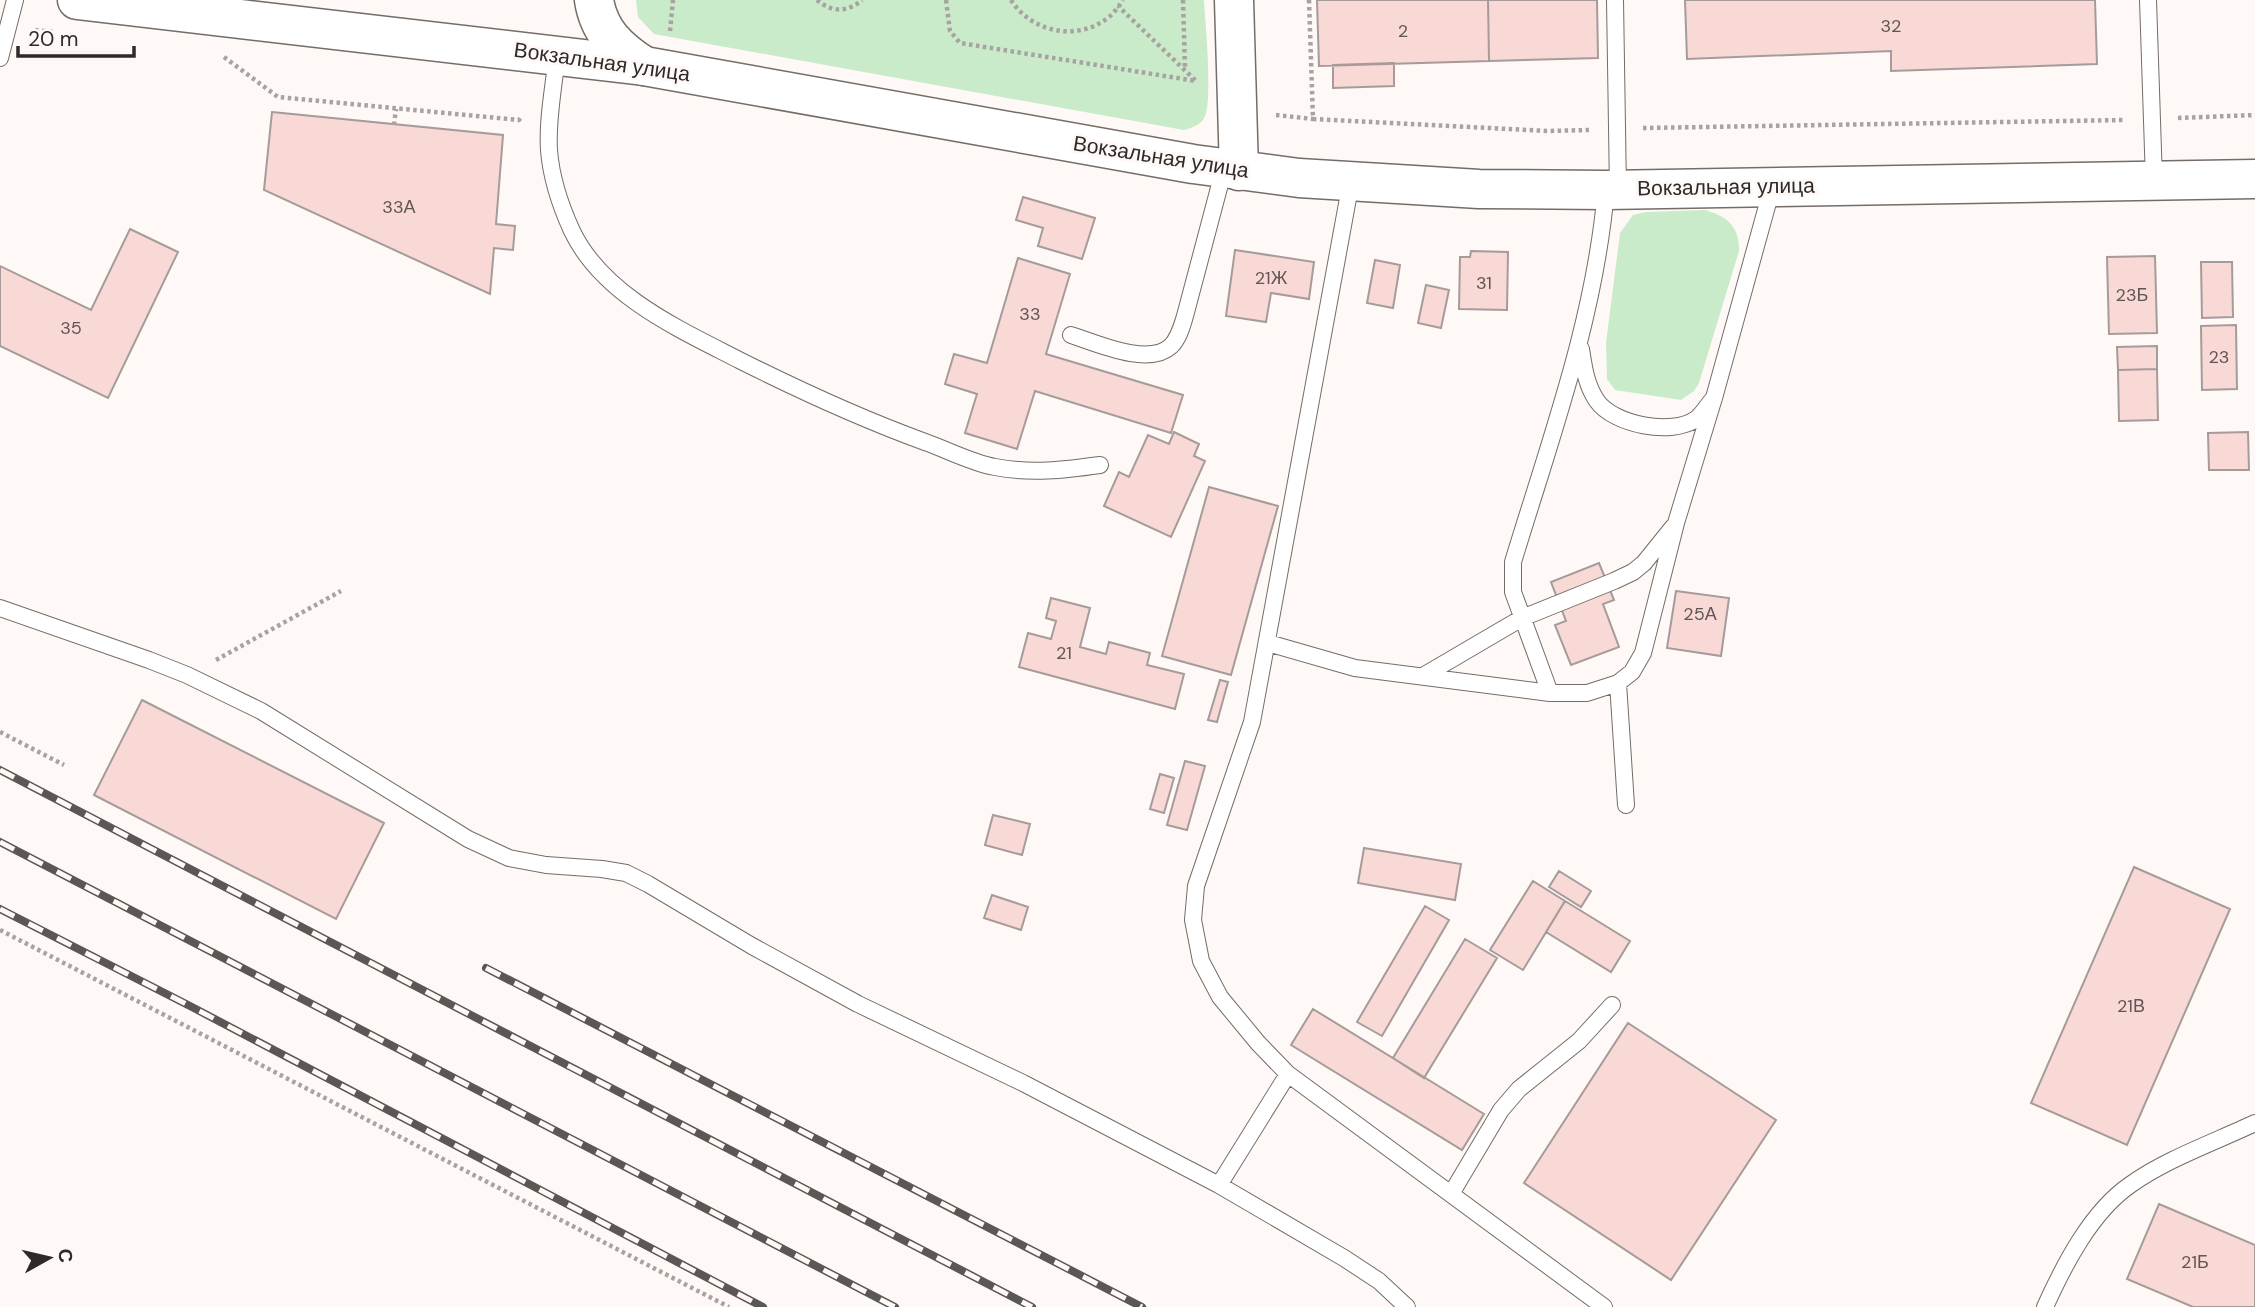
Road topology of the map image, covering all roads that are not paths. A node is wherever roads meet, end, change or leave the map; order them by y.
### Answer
1 (15, 0) edge
2 (231, 0) edge
3 (594, 0) edge
4 (1234, 0) edge
5 (1615, 0) edge
6 (2148, 0) edge
7 (124, 6) junction
8 (70, 17) edge
9 (557, 55) junction
10 (0, 58) edge
11 (644, 66) junction
12 (1231, 170) junction
13 (2255, 179) edge
14 (2154, 181) junction
15 (1351, 182) junction
16 (1772, 186) junction
17 (1612, 190) junction
18 (1071, 335) dead end
19 (1580, 345) junction
20 (1714, 398) junction
21 (1100, 465) dead end
22 (1676, 523) junction
23 (0, 608) edge
24 (1522, 618) junction
25 (1268, 643) junction
26 (1423, 676) junction
27 (1618, 683) junction
28 (1550, 693) junction
29 (1626, 806) dead end
30 (1612, 1004) dead end
31 (1288, 1074) junction
32 (2255, 1124) edge
33 (1219, 1185) junction
34 (1451, 1194) junction
35 (1407, 1307) edge
36 (1604, 1307) edge
37 (2045, 1307) edge

1 - 10 lane
2 - 7 main road
3 - 11 main road
4 - 12 main road
5 - 17 lane
6 - 14 lane
7 - 8 main road, Вокзальная улица
7 - 9 main road, Вокзальная улица
9 - 11 main road, Вокзальная улица
9 - 21 lane
11 - 12 main road, Вокзальная улица
12 - 15 main road, Вокзальная улица
12 - 18 lane
13 - 14 main road, Вокзальная улица
14 - 16 main road, Вокзальная улица
15 - 17 main road, Вокзальная улица
15 - 25 lane
16 - 17 main road, Вокзальная улица
16 - 20 lane
17 - 19 lane
19 - 20 lane
19 - 24 lane
20 - 22 lane
22 - 24 lane
22 - 27 lane
23 - 33 lane
24 - 26 lane
24 - 28 lane
25 - 26 lane
25 - 31 lane
26 - 28 lane
27 - 28 lane
27 - 29 lane
30 - 34 lane
31 - 33 lane
31 - 34 lane
32 - 37 lane
33 - 35 lane
34 - 36 lane

